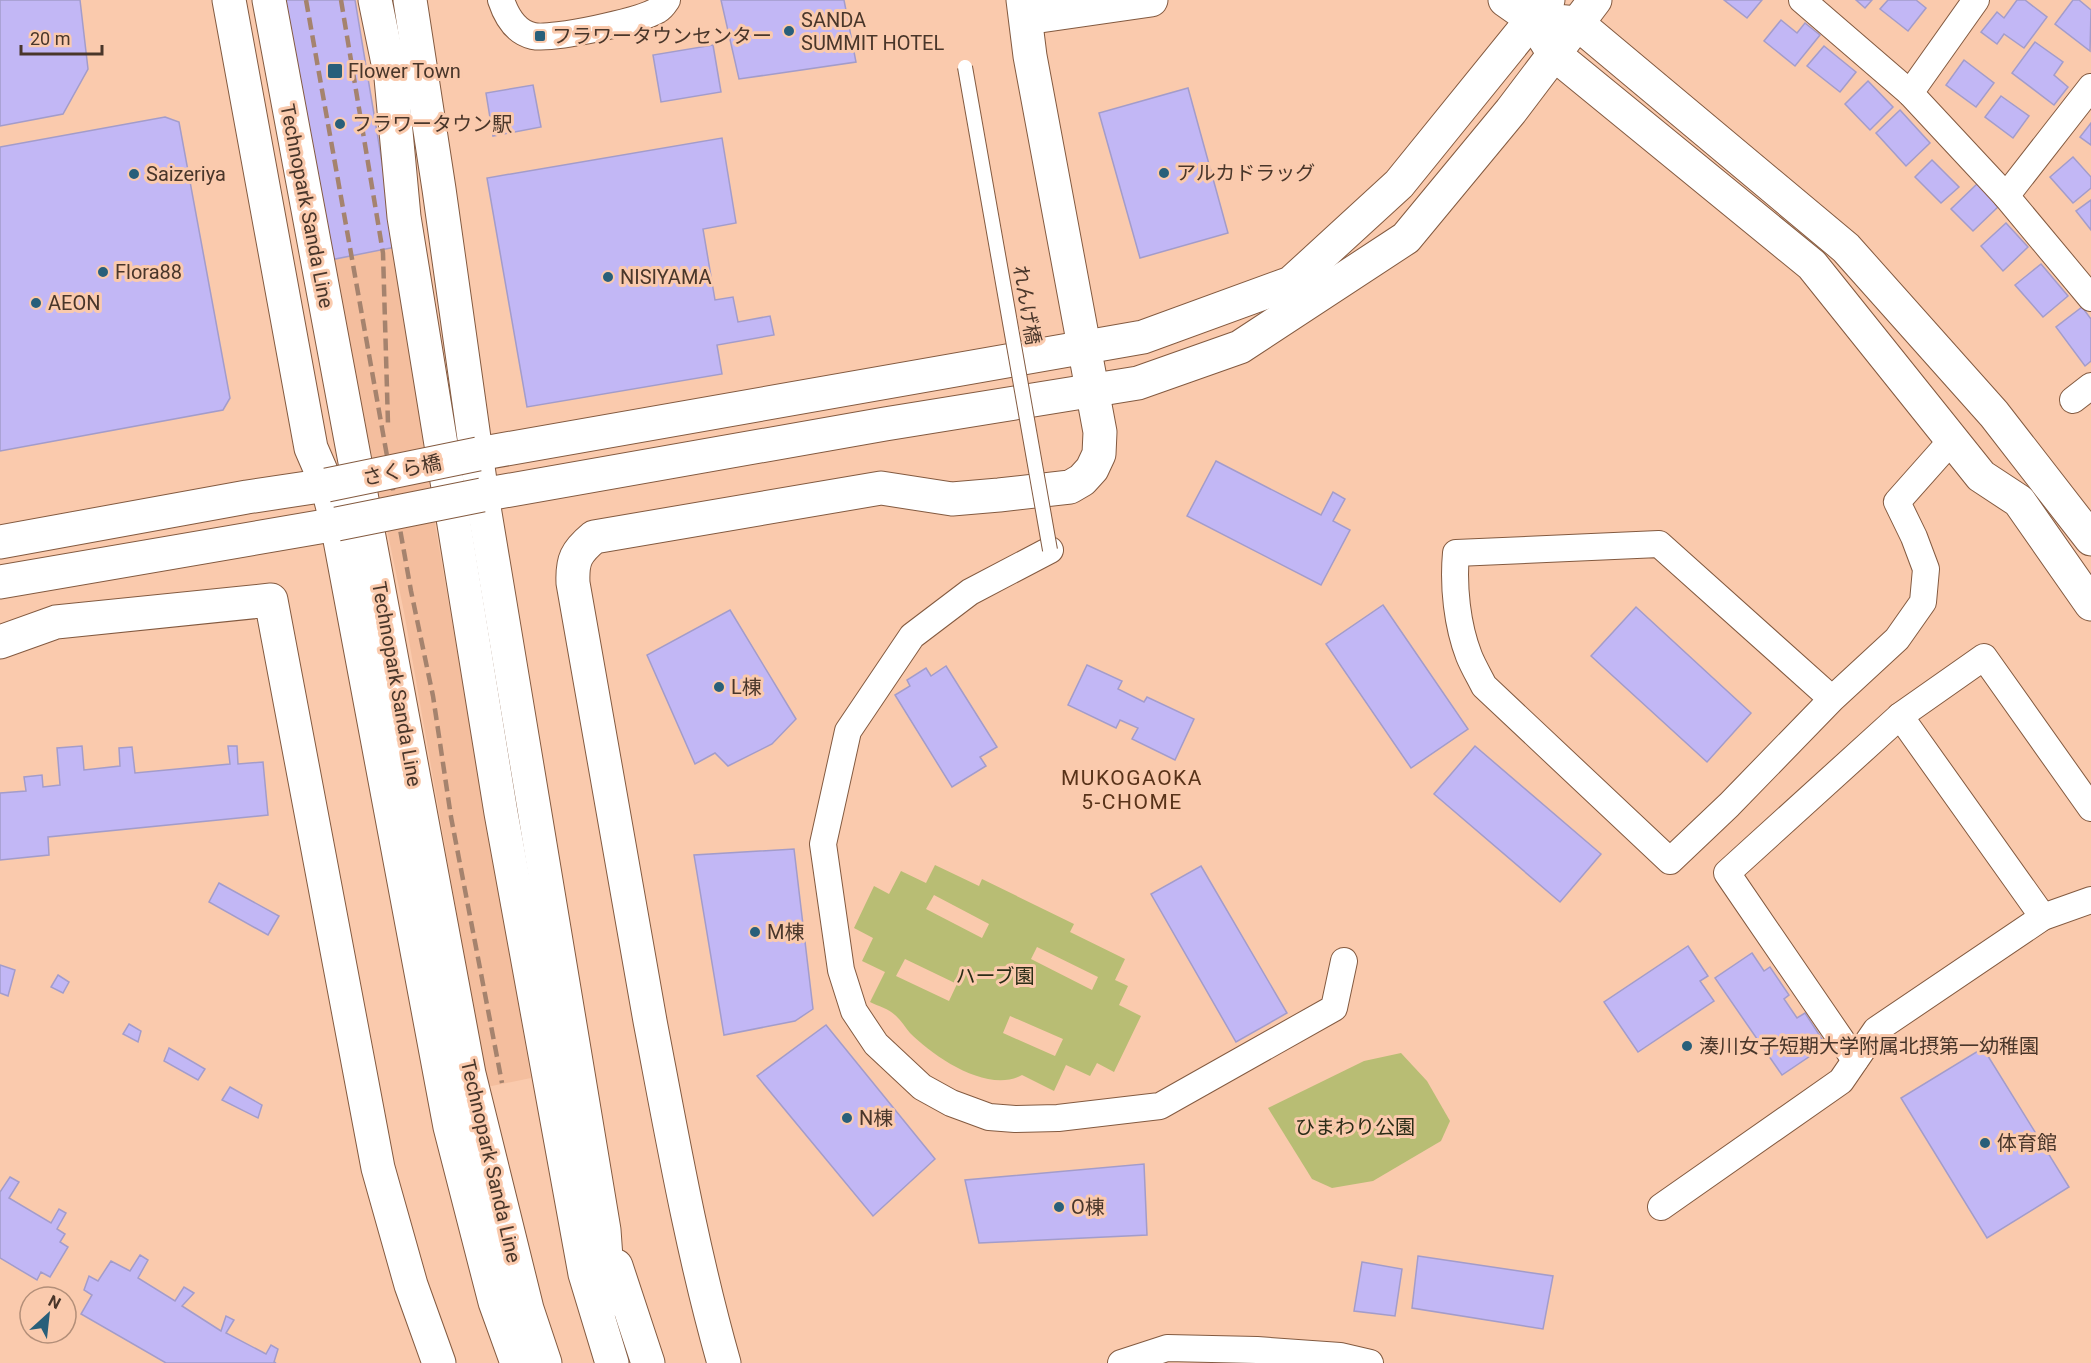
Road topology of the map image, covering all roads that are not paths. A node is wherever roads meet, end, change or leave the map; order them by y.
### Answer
1 (230, 0) edge
2 (269, 0) edge
3 (375, 0) edge
4 (410, 0) edge
5 (501, 0) edge
6 (667, 0) edge
7 (1151, 0) edge
8 (1505, 0) edge
9 (1802, 0) edge
10 (1977, 0) edge
11 (1025, 9) edge
12 (1540, 10) edge
13 (1586, 12) edge
14 (1554, 54) junction
15 (965, 67) dead end
16 (2091, 87) edge
17 (1910, 93) junction
18 (2006, 196) junction
19 (2087, 285) edge
20 (1084, 348) junction
21 (1092, 389) junction
22 (1952, 440) junction
23 (478, 454) junction
24 (327, 485) junction
25 (482, 495) junction
26 (337, 524) junction
27 (2091, 538) edge
28 (0, 542) edge
29 (1050, 550) joint
30 (0, 582) edge
31 (2091, 604) edge
32 (0, 642) edge
33 (1832, 699) junction
34 (1900, 716) junction
35 (2091, 808) edge
36 (2091, 900) edge
37 (2043, 917) junction
38 (1344, 961) dead end
39 (1855, 1060) junction
40 (1661, 1208) dead end
41 (603, 1230) junction
42 (495, 1302) junction
43 (438, 1363) edge
44 (509, 1363) edge
45 (516, 1363) edge
46 (545, 1363) edge
47 (612, 1363) edge
48 (622, 1363) edge
49 (648, 1363) edge
50 (724, 1363) edge
51 (1121, 1363) edge
52 (1370, 1363) edge

1 - 24 street
2 - 46 street, Technopark Sanda Line
3 - 47 street
4 - 23 street
5 - 6 street
7 - 11 street
8 - 12 street
9 - 17 street
10 - 17 street
11 - 20 street
12 - 13 street
12 - 14 street
12 - 20 street, さくら橋
13 - 14 street, さくら橋
13 - 27 street
14 - 21 street, さくら橋
14 - 22 street
15 - 29 lane, れんげ橋, bridge
16 - 18 street
17 - 18 street
18 - 19 street
20 - 21 street
20 - 23 street, さくら橋
21 - 25 street, さくら橋
21 - 50 street
22 - 31 street
22 - 33 street
23 - 24 street, さくら橋, bridge
23 - 25 street
24 - 26 street
24 - 28 street, さくら橋
25 - 26 street, さくら橋, bridge
25 - 41 street
26 - 30 street, さくら橋
26 - 42 street
29 - 38 street
32 - 43 street
33 - 33 street
34 - 35 street
34 - 37 street
34 - 39 street
36 - 37 street
37 - 39 street
39 - 40 street
41 - 48 street
41 - 49 street
42 - 44 street
42 - 45 street
51 - 52 street

